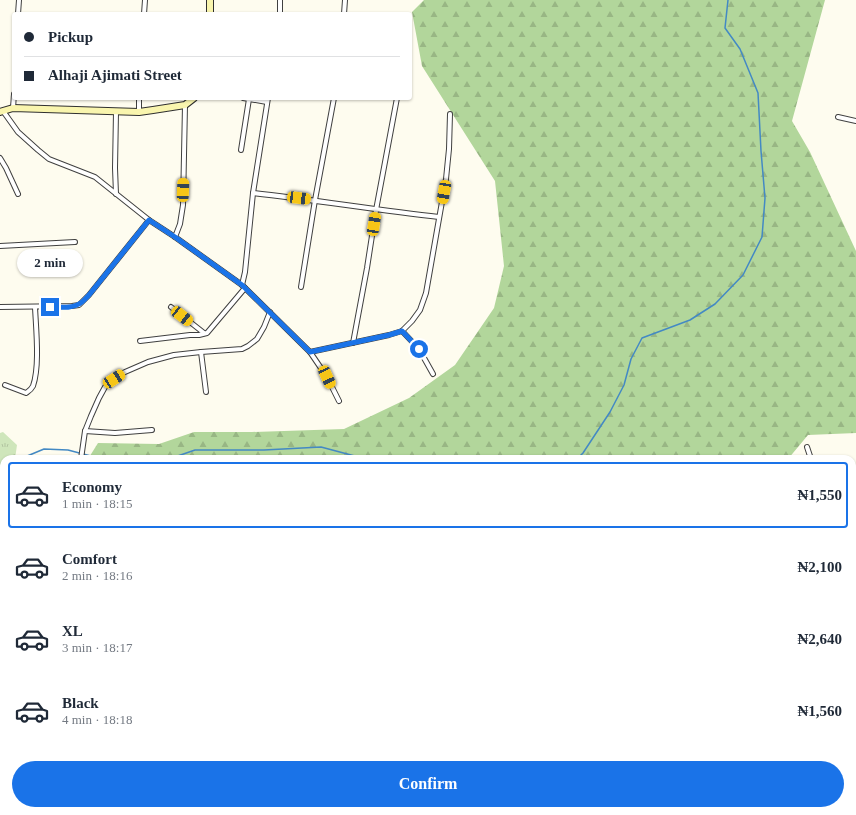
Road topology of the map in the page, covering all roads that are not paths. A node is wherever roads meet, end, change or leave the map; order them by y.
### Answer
1 (19, 0) edge
2 (145, 0) edge
3 (210, 0) edge
4 (280, 0) edge
5 (345, 0) edge
6 (18, 12) edge
7 (144, 12) edge
8 (210, 12) edge
9 (280, 12) edge
10 (344, 12) edge
11 (14, 100) edge
12 (139, 100) edge
13 (191, 100) edge
14 (249, 100) edge
15 (268, 100) edge
16 (334, 100) edge
17 (397, 100) edge
18 (185, 105) junction
19 (13, 108) junction
20 (2, 111) edge
21 (116, 112) junction
22 (139, 112) junction
23 (450, 114) dead end
24 (838, 117) dead end
25 (856, 121) edge
26 (241, 150) dead end
27 (0, 158) edge
28 (6, 168) junction
29 (0, 170) edge
30 (253, 193) junction
31 (18, 194) dead end
32 (116, 194) junction
33 (315, 200) junction
34 (376, 210) junction
35 (439, 217) junction
36 (149, 220) junction
37 (175, 237) junction
38 (76, 242) dead end
39 (0, 246) edge
40 (244, 286) junction
41 (301, 287) dead end
42 (0, 307) edge
43 (35, 307) junction
44 (171, 307) dead end
45 (270, 312) junction
46 (402, 331) junction
47 (204, 334) junction
48 (140, 341) dead end
49 (353, 343) junction
50 (201, 352) junction
51 (310, 352) junction
52 (433, 374) dead end
53 (4, 385) dead end
54 (206, 392) dead end
55 (339, 401) dead end
56 (152, 430) dead end
57 (85, 431) junction
58 (807, 447) dead end
59 (81, 455) edge
60 (810, 455) edge

1 - 6 street
2 - 7 street
3 - 8 street
4 - 9 street
5 - 10 street
11 - 19 street
12 - 22 street
13 - 18 street
14 - 26 street
15 - 30 street
16 - 33 street
17 - 34 street
18 - 22 street
18 - 37 street
19 - 20 street
19 - 21 street
20 - 32 street
21 - 22 street
21 - 32 street
23 - 35 street
24 - 25 street
27 - 28 street
28 - 29 street
28 - 31 street
30 - 33 street
30 - 40 street
32 - 36 street
33 - 34 street
33 - 41 street
34 - 35 street
34 - 49 street
35 - 46 street
36 - 37 street
36 - 43 street
37 - 40 street
38 - 39 street
40 - 45 street
40 - 47 street
42 - 43 street
43 - 53 street
44 - 47 street
45 - 50 street
45 - 51 street
46 - 49 street
46 - 52 street
47 - 48 street
49 - 51 street
50 - 54 street
50 - 57 street
51 - 55 street
56 - 57 street
57 - 59 street
58 - 60 street

